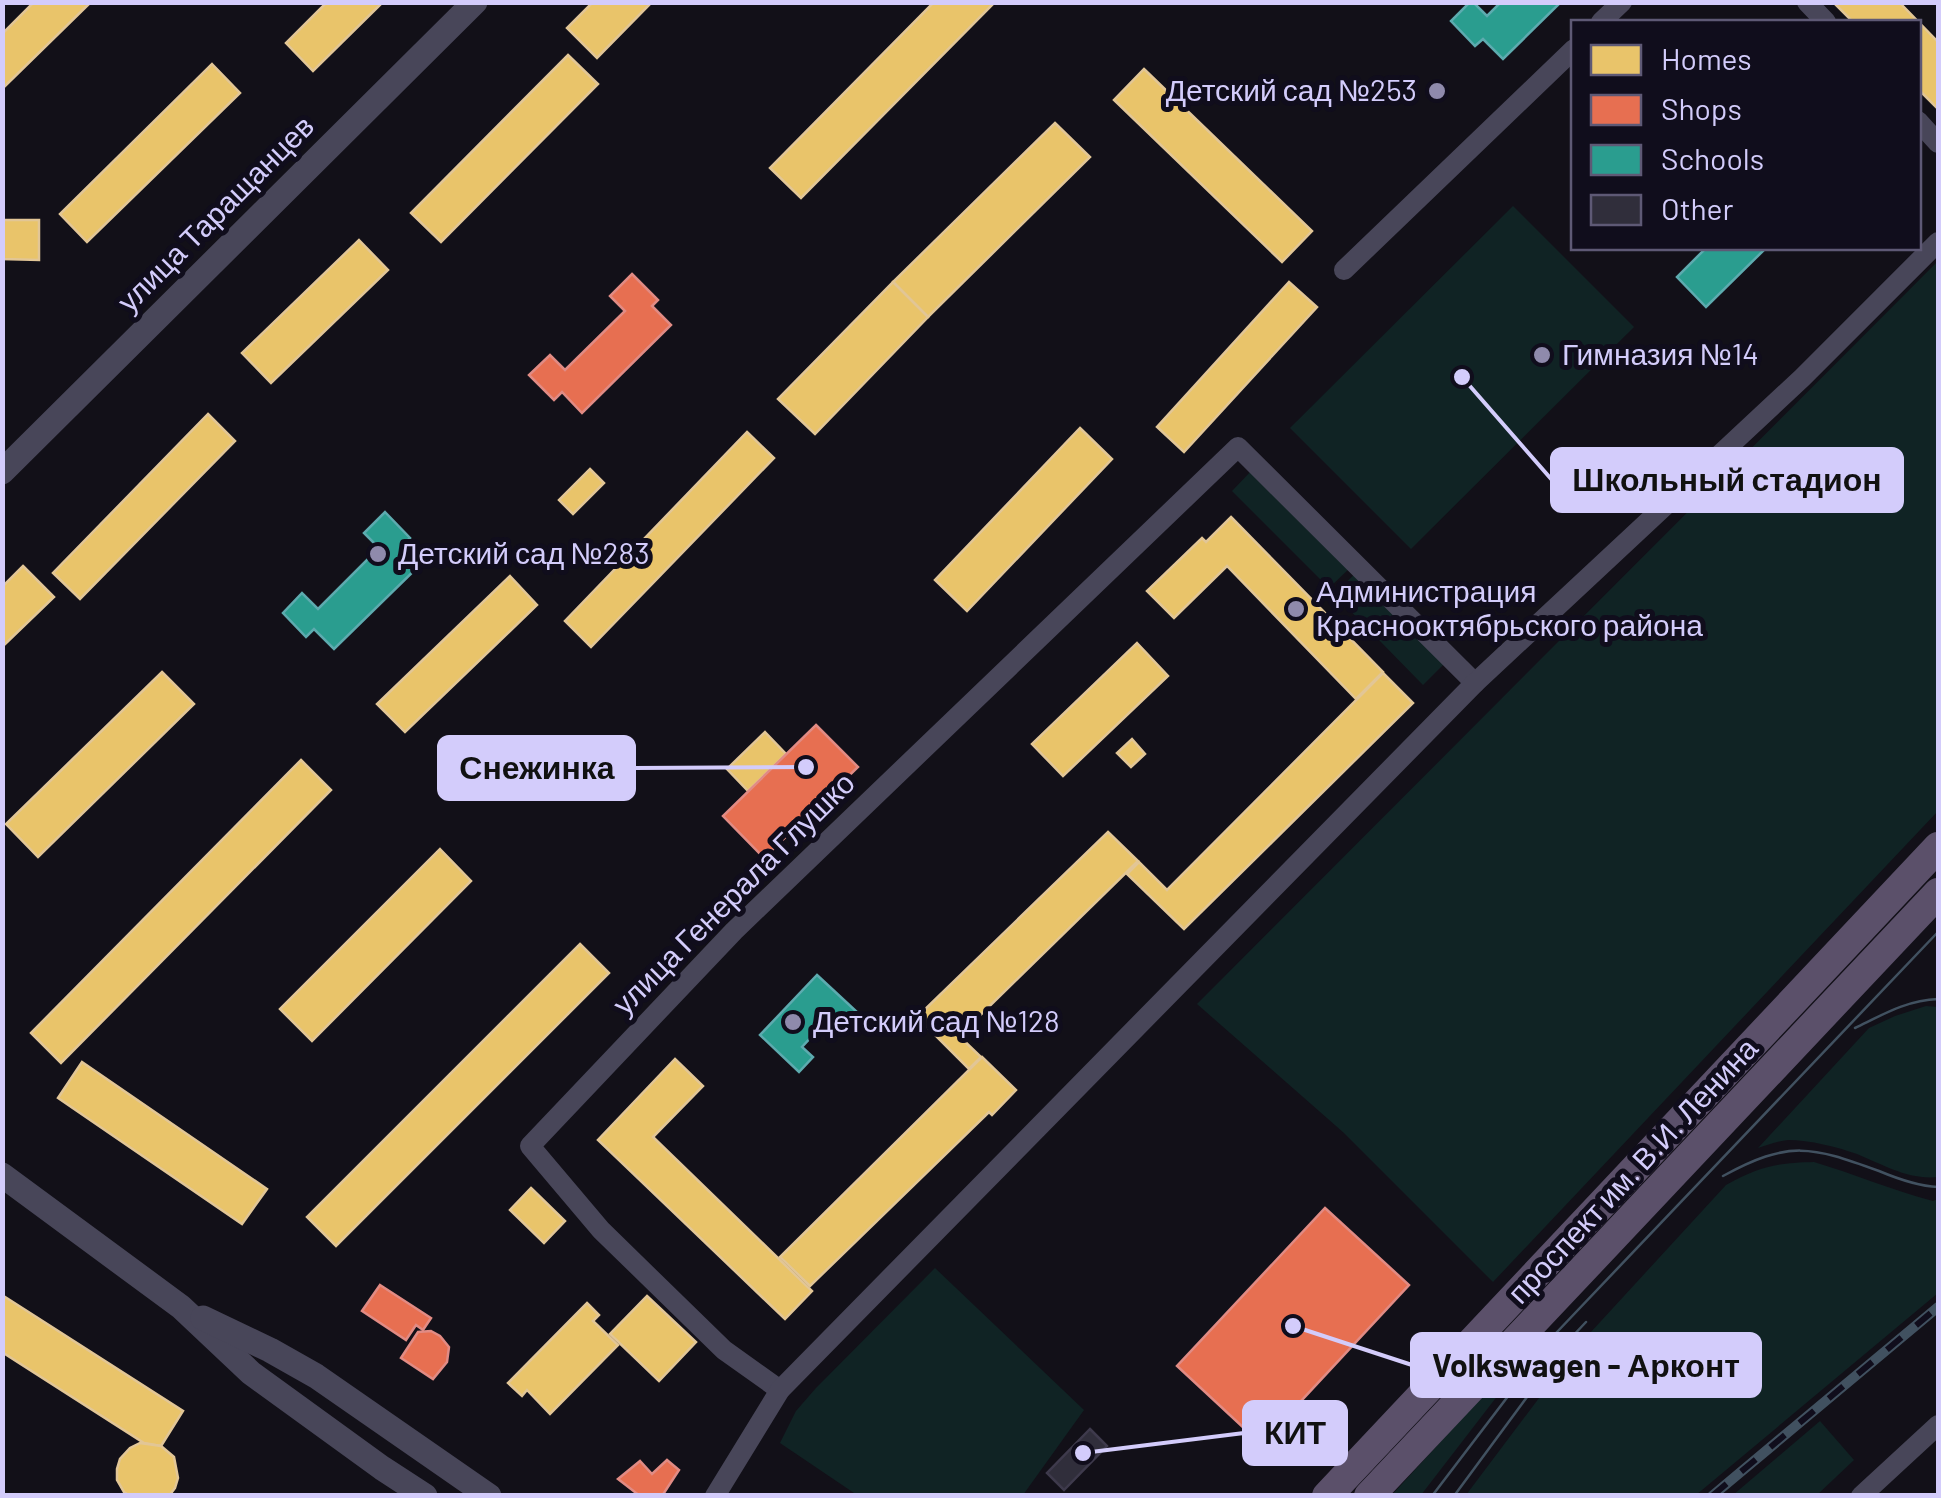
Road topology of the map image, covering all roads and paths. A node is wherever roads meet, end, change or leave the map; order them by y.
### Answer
1 (475, 2) edge
2 (1622, 2) edge
3 (1603, 20) edge
4 (1571, 52) edge
5 (1921, 124) edge
6 (1938, 143) edge
7 (1938, 242) edge
8 (1344, 270) dead end
9 (2, 472) edge
10 (1475, 683) junction
11 (1938, 847) edge
12 (1938, 893) edge
13 (2, 1175) edge
14 (181, 1307) junction
15 (780, 1390) junction
16 (1938, 1425) edge
17 (425, 1496) edge
18 (489, 1496) edge
19 (714, 1496) edge
20 (1327, 1496) edge
21 (1369, 1496) edge
22 (1862, 1496) edge

1 - 9 street, улица Таращанцев
2 - 3 street
4 - 8 street
5 - 6 street
7 - 10 street
10 - 15 street
10 - 15 street, улица Генерала Глушко
11 - 20 main road, проспект им. В.И. Ленина
12 - 21 main road, проспект им. В.И. Ленина
13 - 14 street
14 - 17 street
14 - 18 street
15 - 19 street
16 - 22 street

